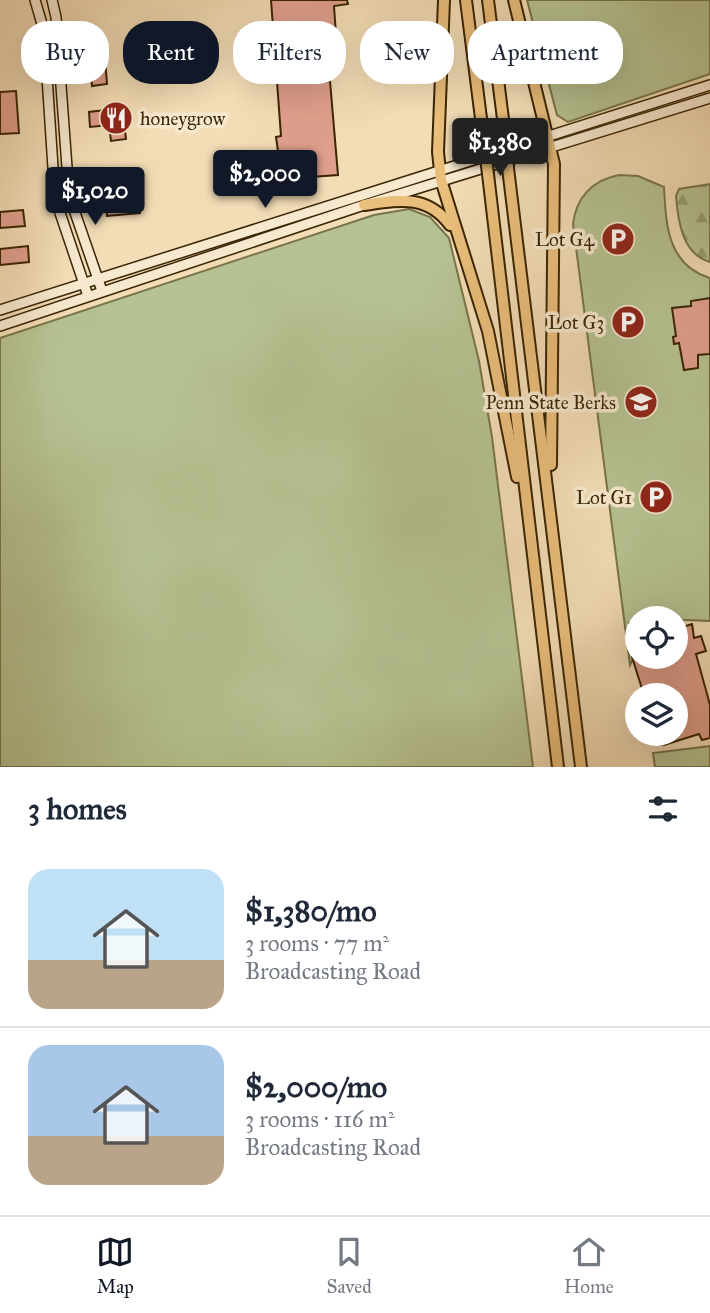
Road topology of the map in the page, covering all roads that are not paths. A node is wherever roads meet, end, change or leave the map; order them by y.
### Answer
1 (36, 0) edge
2 (52, 0) edge
3 (444, 0) edge
4 (467, 0) edge
5 (488, 0) edge
6 (514, 0) edge
7 (710, 85) edge
8 (710, 97) edge
9 (549, 142) junction
10 (441, 175) junction
11 (365, 205) junction
12 (458, 237) junction
13 (98, 278) junction
14 (83, 283) junction
15 (102, 291) junction
16 (88, 296) junction
17 (0, 310) edge
18 (0, 326) edge
19 (553, 534) junction
20 (536, 583) junction
21 (558, 767) edge
22 (581, 767) edge

1 - 14 main road
2 - 13 main road
3 - 10 highway
4 - 20 highway, bridge
5 - 19 highway, bridge
6 - 9 highway
7 - 9 main road
8 - 9 main road
9 - 10 main road
9 - 19 highway
10 - 11 main road
10 - 12 highway
10 - 13 main road
11 - 12 highway
11 - 15 main road
12 - 20 highway
13 - 14 main road
13 - 15 main road
14 - 16 main road
14 - 17 main road
15 - 16 main road
16 - 18 main road
19 - 22 highway
20 - 21 highway

